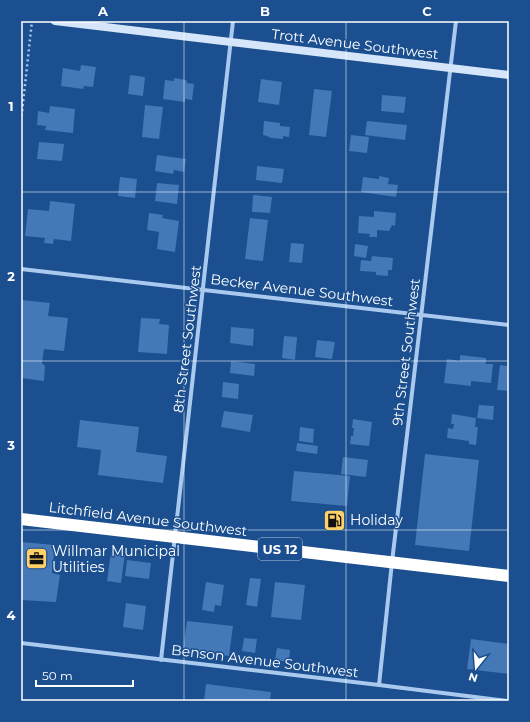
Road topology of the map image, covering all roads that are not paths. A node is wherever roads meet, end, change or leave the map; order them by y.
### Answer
1 (55, 21) edge
2 (233, 21) edge
3 (456, 21) edge
4 (231, 42) junction
5 (450, 68) junction
6 (509, 75) edge
7 (21, 269) edge
8 (203, 290) junction
9 (422, 315) junction
10 (509, 325) edge
11 (21, 519) edge
12 (175, 537) junction
13 (392, 562) junction
14 (509, 576) edge
15 (21, 643) edge
16 (161, 660) junction
17 (379, 685) junction
18 (507, 701) edge

1 - 4 street, Trott Avenue Southwest
2 - 4 street, 8th Street Southwest
3 - 5 street, 9th Street Southwest
4 - 5 street, Trott Avenue Southwest
4 - 8 street, 8th Street Southwest
5 - 6 street, Trott Avenue Southwest
5 - 9 street, 9th Street Southwest
7 - 8 street, Becker Avenue Southwest
8 - 9 street, Becker Avenue Southwest
8 - 12 street, 8th Street Southwest
9 - 10 street, Becker Avenue Southwest
9 - 13 street, 9th Street Southwest
11 - 12 highway, Litchfield Avenue Southwest / US 12
12 - 13 highway, Litchfield Avenue Southwest / US 12
12 - 16 street, 8th Street Southwest
13 - 14 highway, Litchfield Avenue Southwest / US 12
13 - 17 street, 9th Street Southwest
15 - 16 street, Benson Avenue Southwest
16 - 17 street, Benson Avenue Southwest
17 - 18 street, Benson Avenue Southwest

